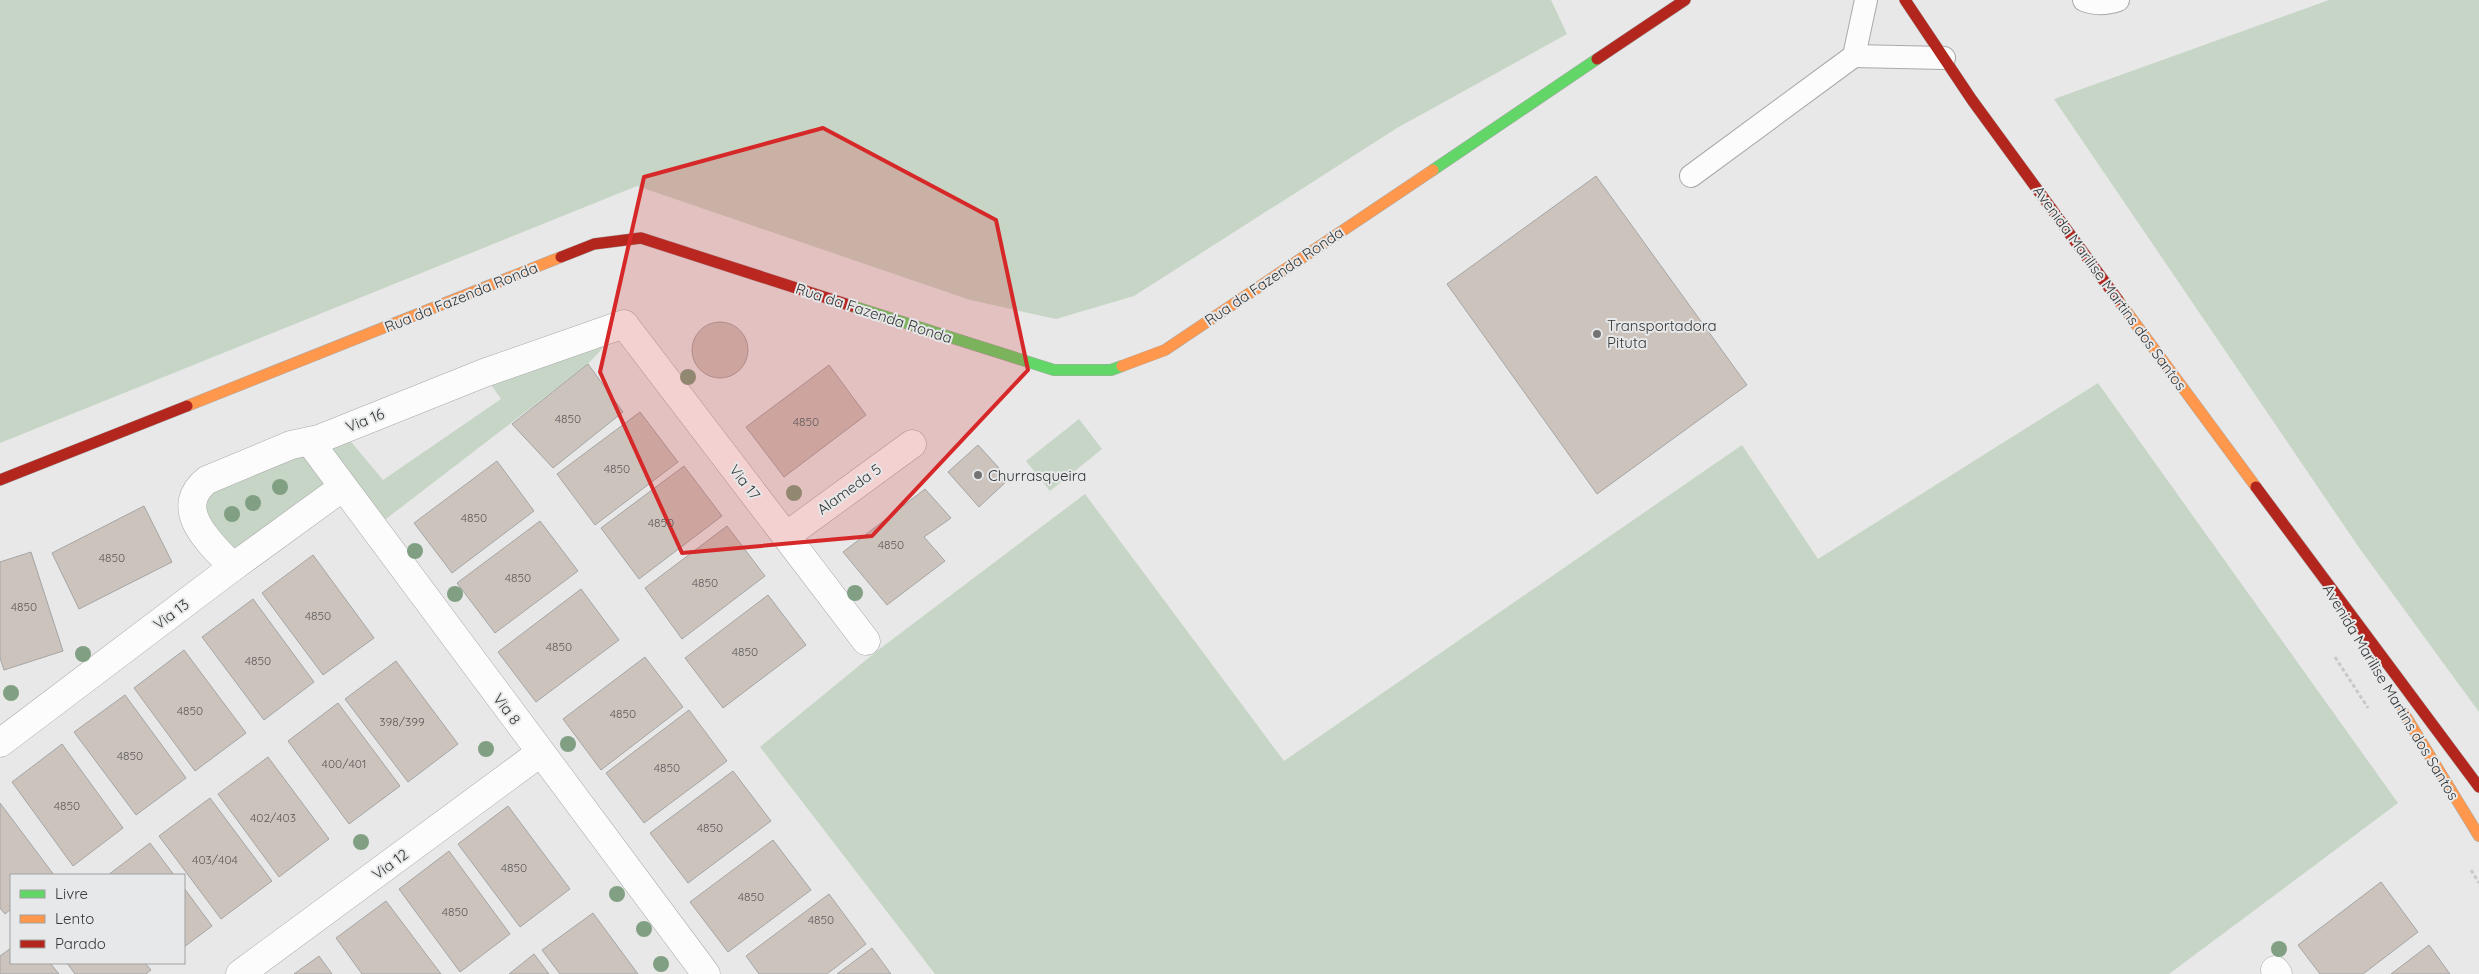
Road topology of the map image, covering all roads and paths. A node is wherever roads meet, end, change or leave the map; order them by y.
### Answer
1 (1685, 0) edge
2 (1866, 0) edge
3 (1905, 0) edge
4 (2084, 0) edge
5 (2118, 0) edge
6 (1854, 56) junction
7 (1944, 58) junction
8 (1691, 176) dead end
9 (624, 324) joint
10 (310, 442) junction
11 (912, 444) dead end
12 (0, 480) edge
13 (343, 487) junction
14 (786, 536) junction
15 (233, 567) junction
16 (2318, 574) junction
17 (866, 641) dead end
18 (2381, 675) dead end
19 (2396, 701) dead end
20 (2, 740) edge
21 (540, 753) junction
22 (2479, 787) edge
23 (2479, 836) edge
24 (240, 974) edge
25 (706, 974) edge

1 - 12 main road, Rua da Fazenda Ronda
2 - 6 lane
3 - 7 main road, Avenida Marilise Martins dos Santos
4 - 5 lane
6 - 7 lane
6 - 8 lane
7 - 16 main road, Avenida Marilise Martins dos Santos
9 - 10 street, Via 16
9 - 14 street, Via 17
10 - 13 street, Via 8
10 - 15 street, Via 16
11 - 14 street, Alameda 5
13 - 15 street, Via 13
13 - 21 street, Via 8
14 - 17 street, Via 17
15 - 20 street, Via 13
16 - 18 main road, Avenida Marilise Martins dos Santos
16 - 22 main road, Avenida Marilise Martins dos Santos
19 - 23 main road, Avenida Marilise Martins dos Santos
21 - 24 street, Via 12
21 - 25 street, Via 8

